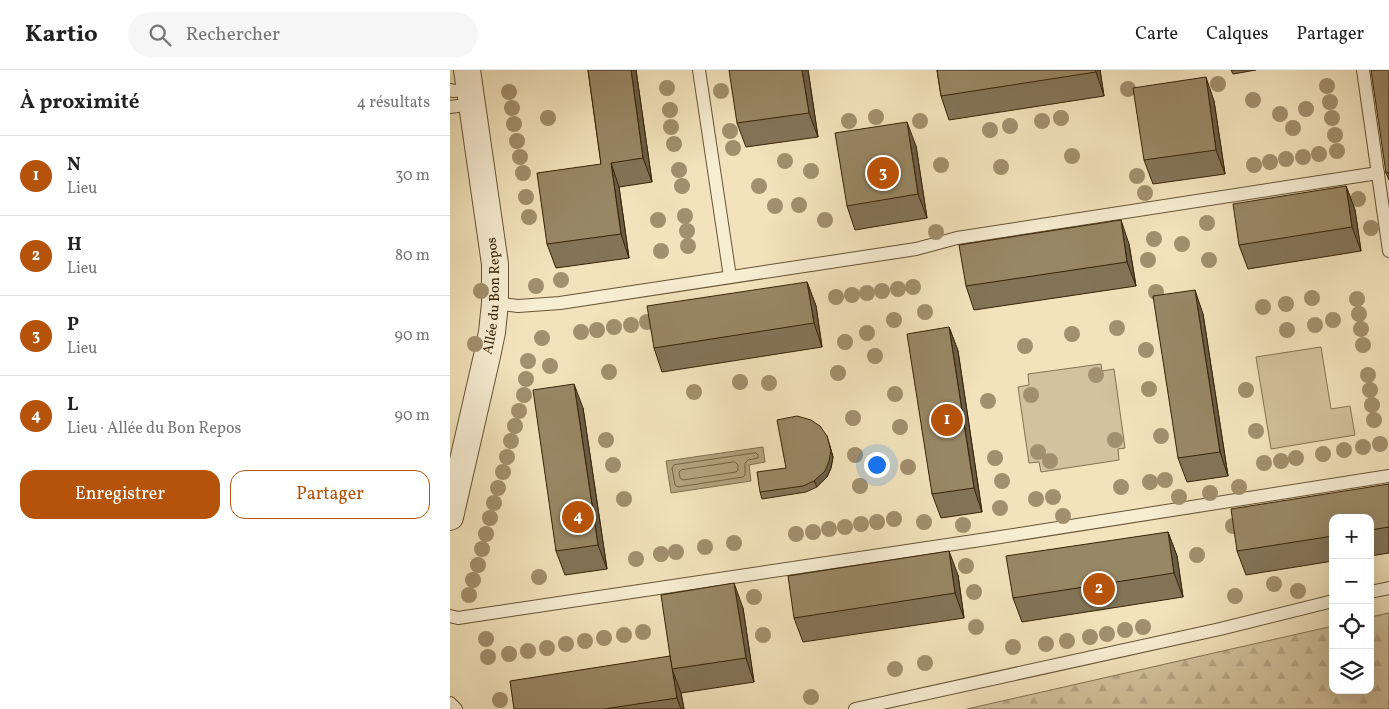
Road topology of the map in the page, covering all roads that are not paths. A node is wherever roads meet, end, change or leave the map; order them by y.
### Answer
1 (700, 70) edge
2 (1363, 70) edge
3 (462, 92) edge
4 (1378, 173) junction
5 (1389, 251) edge
6 (730, 277) junction
7 (495, 303) junction
8 (1389, 476) edge
9 (450, 517) edge
10 (1389, 588) edge
11 (1374, 591) edge
12 (1329, 602) edge
13 (450, 616) edge
14 (450, 703) edge
15 (456, 709) edge
16 (856, 709) edge

1 - 6 lane
2 - 4 lane
3 - 7 street, Allée du Bon Repos
4 - 5 lane
4 - 6 lane
6 - 7 lane
7 - 9 street, Allée du Bon Repos
8 - 13 lane
10 - 11 lane
12 - 16 lane
14 - 15 lane

